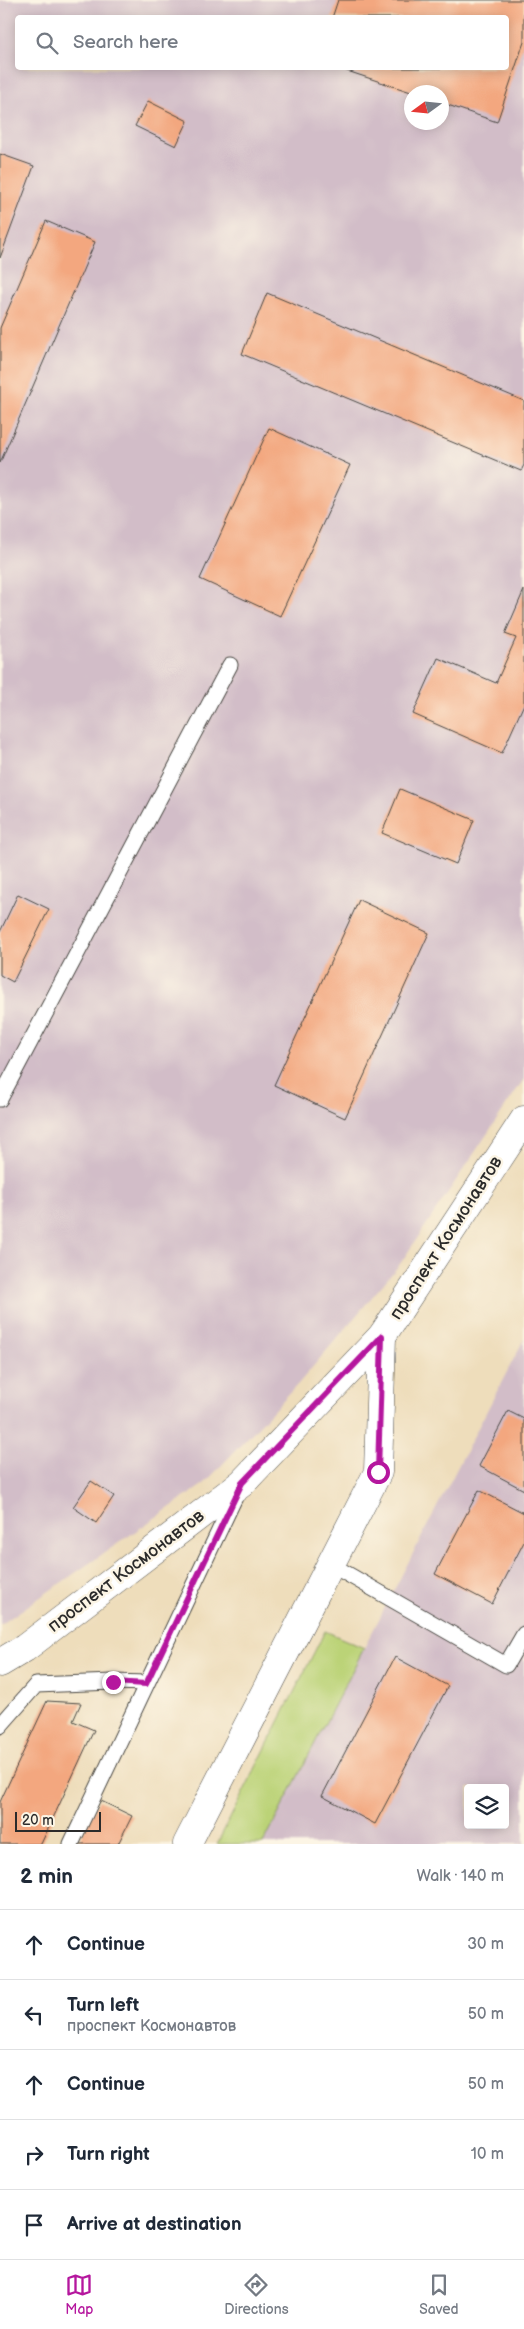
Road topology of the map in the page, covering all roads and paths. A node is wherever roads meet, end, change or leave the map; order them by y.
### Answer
1 (230, 665) dead end
2 (0, 1099) edge
3 (524, 1120) edge
4 (382, 1336) junction
5 (242, 1483) junction
6 (330, 1564) junction
7 (524, 1634) edge
8 (0, 1663) edge
9 (146, 1684) junction
10 (0, 1726) edge
11 (71, 1844) edge
12 (187, 1844) edge

1 - 2 lane
3 - 4 street, проспект Космонавтов
4 - 5 street, проспект Космонавтов
4 - 6 street
5 - 8 street, проспект Космонавтов
5 - 9 lane
6 - 7 lane
6 - 12 street
9 - 10 lane
9 - 11 lane

